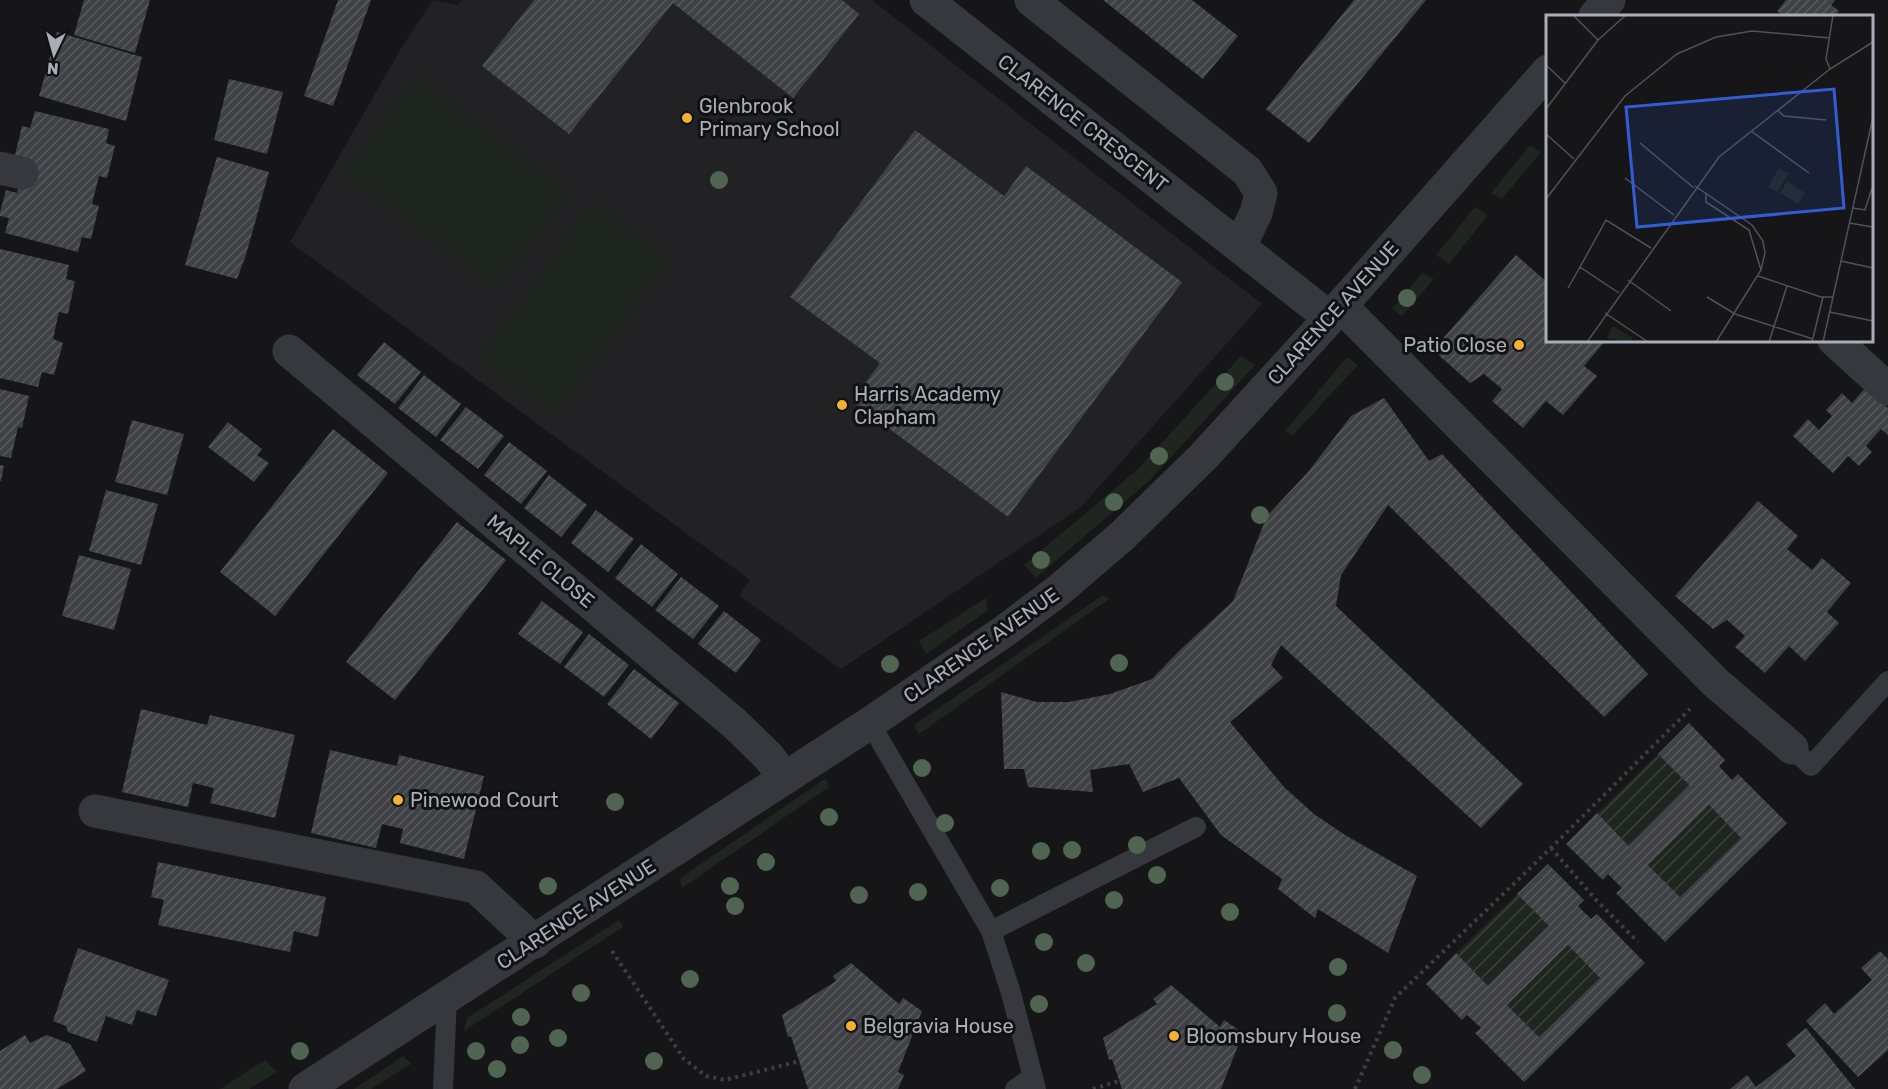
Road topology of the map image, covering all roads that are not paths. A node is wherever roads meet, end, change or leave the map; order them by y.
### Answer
1 (926, 0) edge
2 (1030, 0) edge
3 (1609, 0) edge
4 (1595, 15) edge
5 (1545, 78) edge
6 (1240, 246) junction
7 (1335, 312) junction
8 (1836, 342) edge
9 (289, 351) dead end
10 (1888, 389) edge
11 (1888, 681) edge
12 (870, 723) junction
13 (1791, 748) joint
14 (785, 778) junction
15 (95, 811) dead end
16 (1196, 827) dead end
17 (991, 931) junction
18 (535, 942) junction
19 (447, 998) junction
20 (1034, 1083) edge
21 (305, 1089) edge
22 (443, 1089) edge
23 (1015, 1089) edge

1 - 6 street, CLARENCE CRESCENT
2 - 6 street
3 - 4 street
5 - 7 street, CLARENCE AVENUE
6 - 7 street, CLARENCE CRESCENT
7 - 12 street, CLARENCE AVENUE
7 - 13 street
8 - 10 street
9 - 14 street, MAPLE CLOSE
11 - 13 lane
12 - 14 street, CLARENCE AVENUE
12 - 17 lane
14 - 18 street, CLARENCE AVENUE
15 - 18 street
16 - 17 lane
17 - 20 lane
18 - 19 street, CLARENCE AVENUE
19 - 21 street, CLARENCE AVENUE
19 - 22 lane
20 - 23 lane

